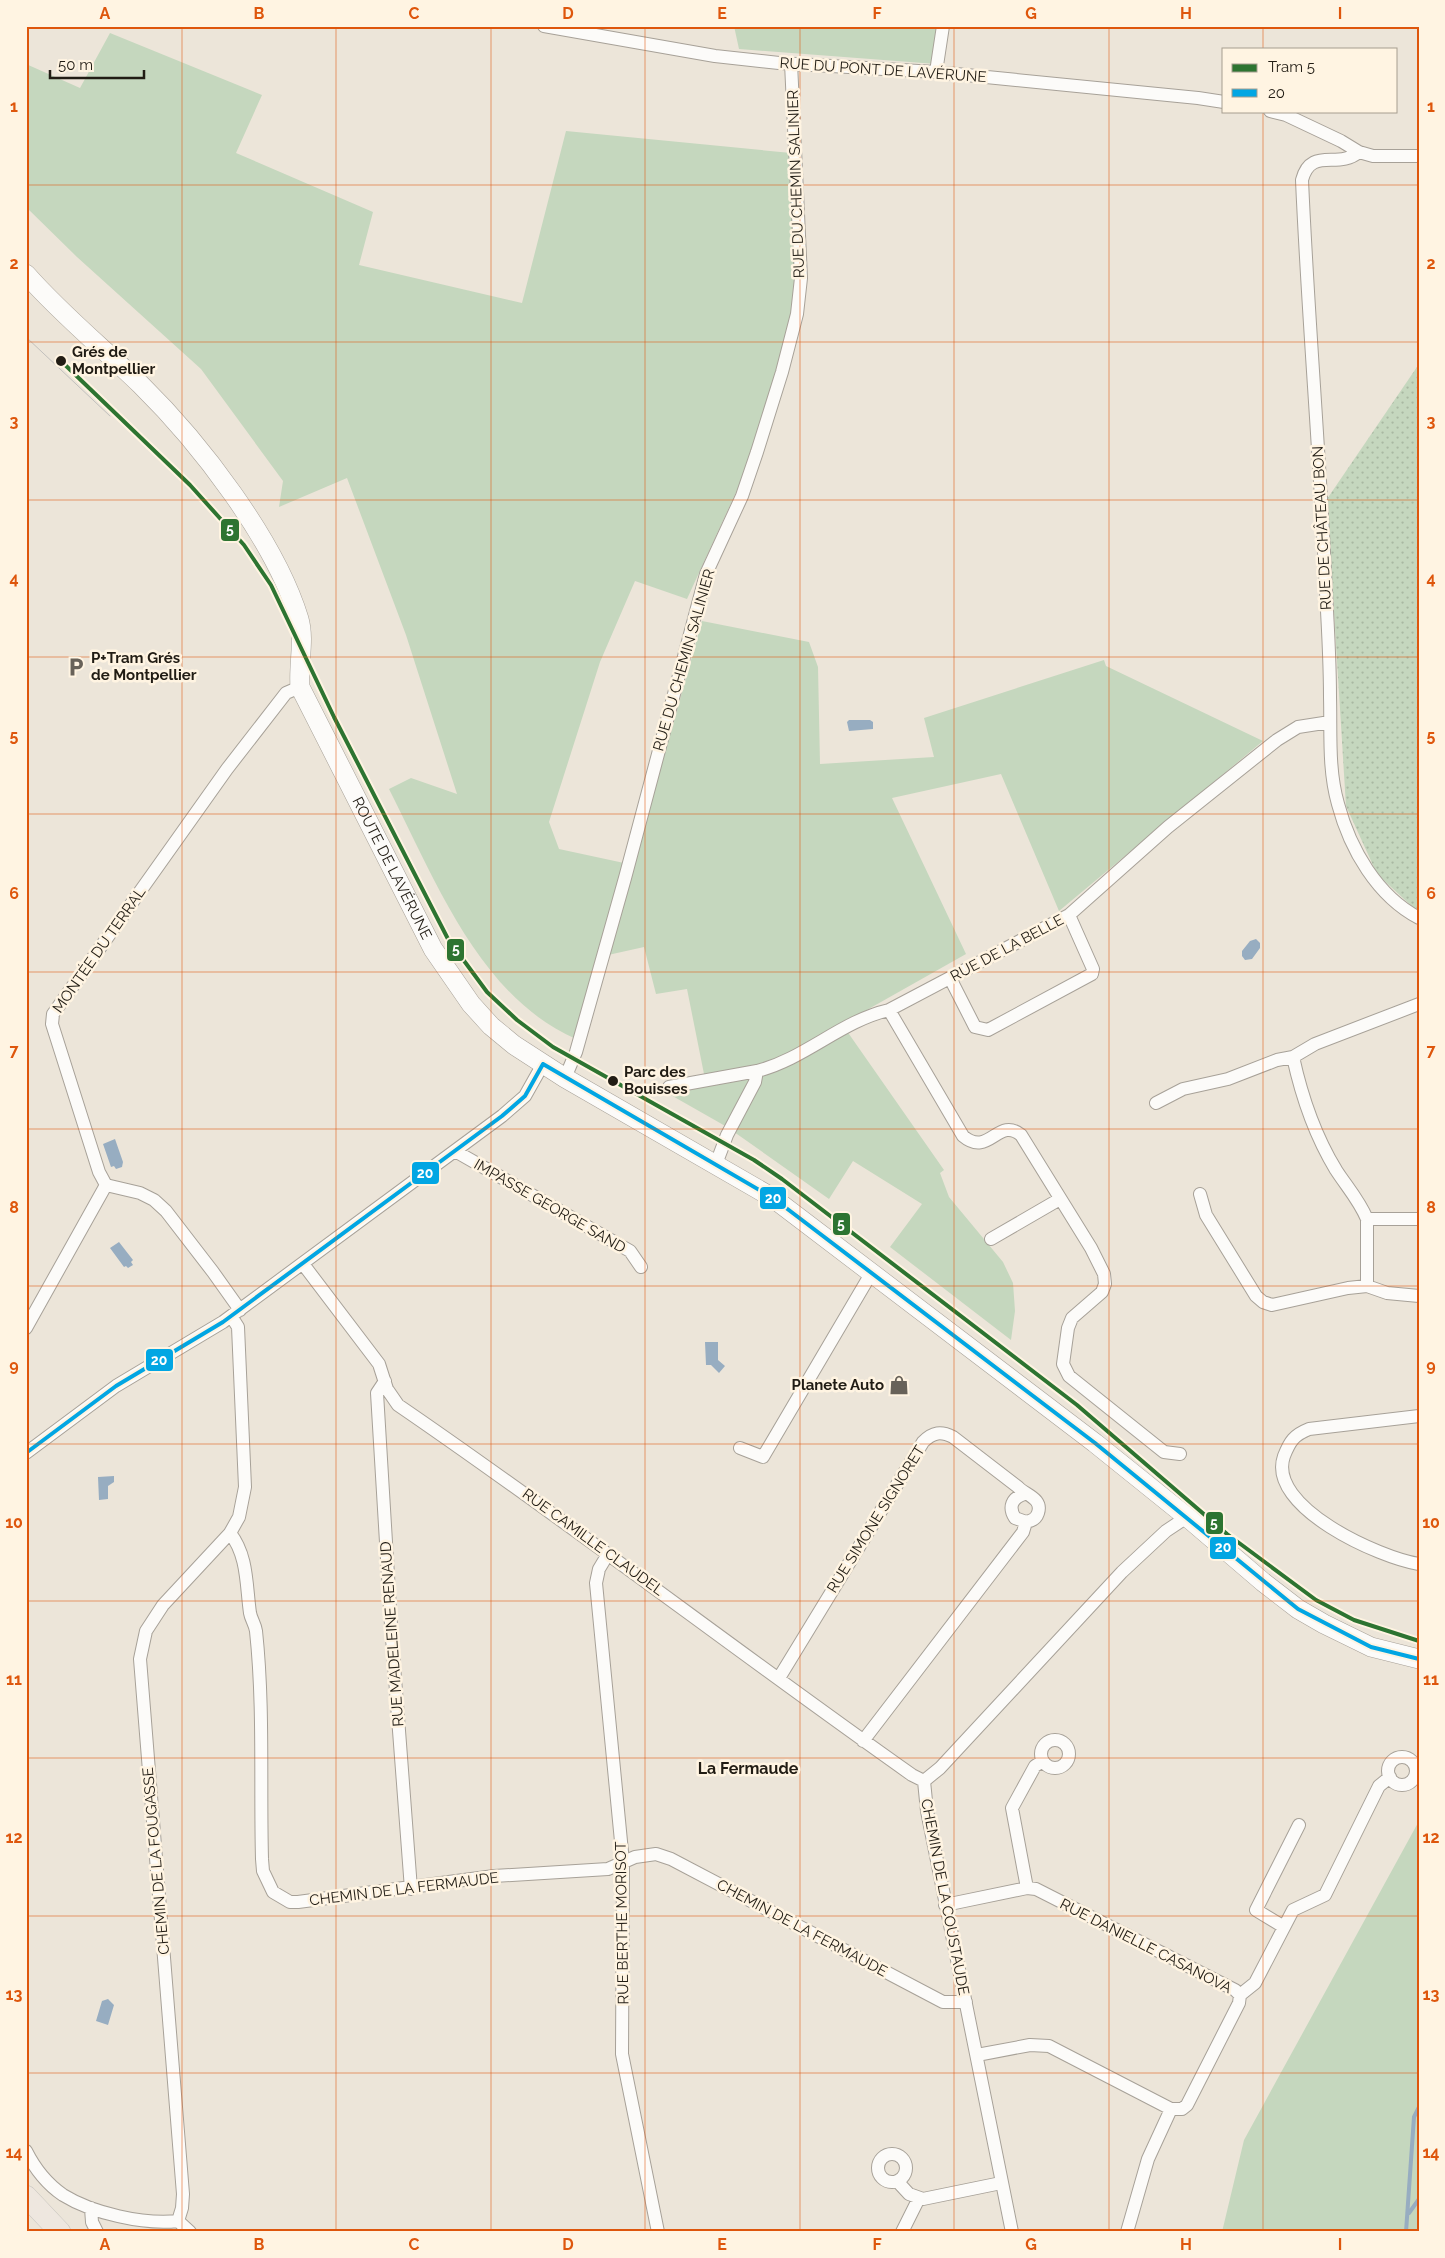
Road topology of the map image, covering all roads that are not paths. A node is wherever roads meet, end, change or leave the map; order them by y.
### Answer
1 (544, 26) edge
2 (943, 26) edge
3 (791, 63) junction
4 (936, 72) junction
5 (1222, 102) edge
6 (1274, 112) edge
7 (1359, 152) junction
8 (1419, 156) edge
9 (26, 274) edge
10 (300, 687) junction
11 (1330, 722) junction
12 (1069, 915) junction
13 (1419, 918) edge
14 (950, 978) junction
15 (1419, 1004) edge
16 (889, 1010) junction
17 (1293, 1057) junction
18 (543, 1064) junction
19 (757, 1071) junction
20 (565, 1078) junction
21 (669, 1087) dead end
22 (1156, 1103) dead end
23 (455, 1151) junction
24 (716, 1164) junction
25 (106, 1185) junction
26 (1200, 1194) dead end
27 (1060, 1199) junction
28 (1367, 1219) junction
29 (1419, 1219) edge
30 (991, 1239) dead end
31 (303, 1264) junction
32 (641, 1266) dead end
33 (872, 1272) junction
34 (1367, 1286) junction
35 (1419, 1296) edge
36 (235, 1313) junction
37 (26, 1328) edge
38 (385, 1381) junction
39 (1419, 1416) edge
40 (740, 1448) dead end
41 (26, 1452) edge
42 (1180, 1454) dead end
43 (1024, 1494) junction
44 (1187, 1516) junction
45 (1026, 1522) junction
46 (230, 1533) junction
47 (608, 1554) junction
48 (1419, 1564) edge
49 (1419, 1660) edge
50 (779, 1678) junction
51 (863, 1741) junction
52 (1042, 1761) dead end
53 (1390, 1776) dead end
54 (924, 1781) junction
55 (1299, 1825) dead end
56 (623, 1862) junction
57 (1027, 1888) junction
58 (411, 1889) junction
59 (946, 1905) junction
60 (1284, 1927) junction
61 (1240, 1995) junction
62 (966, 2002) junction
63 (977, 2055) junction
64 (1171, 2109) junction
65 (26, 2152) edge
66 (897, 2181) dead end
67 (1001, 2183) junction
68 (26, 2196) edge
69 (919, 2198) junction
70 (92, 2208) junction
71 (178, 2221) junction
72 (60, 2232) edge
73 (97, 2232) edge
74 (190, 2232) edge
75 (658, 2232) edge
76 (902, 2232) edge
77 (1012, 2232) edge
78 (1127, 2232) edge

1 - 3 street, RUE DU PONT DE LAVÉRUNE
2 - 4 street
3 - 4 street, RUE DU PONT DE LAVÉRUNE
3 - 20 street, RUE DU CHEMIN SALINIER
4 - 5 street, RUE DU PONT DE LAVÉRUNE
6 - 7 street
7 - 8 street
7 - 11 street, RUE DE CHÂTEAU BON
9 - 10 main road, ROUTE DE LAVÉRUNE
10 - 18 main road, ROUTE DE LAVÉRUNE
10 - 25 street, MONTÉE DU TERRAL
11 - 12 street, RUE DE LA BELLE
11 - 13 street, RUE DE CHÂTEAU BON
12 - 14 street, RUE DE LA BELLE
12 - 14 street
14 - 16 street, RUE DE LA BELLE
15 - 17 street
16 - 19 street, RUE DE LA BELLE
16 - 27 street
17 - 22 street
17 - 28 street
18 - 20 main road, ROUTE DE LAVÉRUNE
18 - 23 street
19 - 21 street, RUE DE LA BELLE
19 - 24 street
20 - 24 main road, ROUTE DE LAVÉRUNE
23 - 31 street
23 - 32 street, IMPASSE GEORGE SAND
24 - 33 main road, ROUTE DE LAVÉRUNE
25 - 36 street
25 - 37 street
26 - 34 street
27 - 30 street
27 - 42 street
28 - 29 street
28 - 34 street
31 - 36 street
31 - 38 street, RUE CAMILLE CLAUDEL
33 - 40 street
33 - 44 main road, ROUTE DE LAVÉRUNE
34 - 35 street
36 - 41 street
36 - 46 street
38 - 47 street, RUE CAMILLE CLAUDEL
38 - 58 street, RUE MADELEINE RENAUD
39 - 48 street
43 - 45 street
43 - 45 street, RUE SIMONE SIGNORET
43 - 50 street, RUE SIMONE SIGNORET
44 - 49 main road, ROUTE DE LAVÉRUNE
44 - 54 street, CHEMIN DE LA COUSTAUDE
45 - 51 street, RUE SIMONE SIGNORET
46 - 58 street, CHEMIN DE LA FERMAUDE
46 - 71 street, CHEMIN DE LA FOUGASSE
47 - 50 street, RUE CAMILLE CLAUDEL
47 - 56 street, RUE BERTHE MORISOT
50 - 51 street, RUE CAMILLE CLAUDEL
51 - 54 street, RUE CAMILLE CLAUDEL
52 - 57 street
53 - 60 street
54 - 59 street, CHEMIN DE LA COUSTAUDE
55 - 60 street
56 - 58 street, CHEMIN DE LA FERMAUDE
56 - 62 street, CHEMIN DE LA FERMAUDE
56 - 75 street, RUE BERTHE MORISOT
57 - 59 street
57 - 61 street, RUE DANIELLE CASANOVA
59 - 62 street, CHEMIN DE LA COUSTAUDE
60 - 61 street
61 - 64 street, RUE DANIELLE CASANOVA
62 - 63 street, CHEMIN DE LA COUSTAUDE
63 - 64 street
63 - 67 street, CHEMIN DE LA COUSTAUDE
64 - 78 street
65 - 70 street
66 - 69 street
67 - 69 street
67 - 77 street, CHEMIN DE LA COUSTAUDE
68 - 72 main road
69 - 76 street
70 - 71 street
70 - 73 street
71 - 74 street

